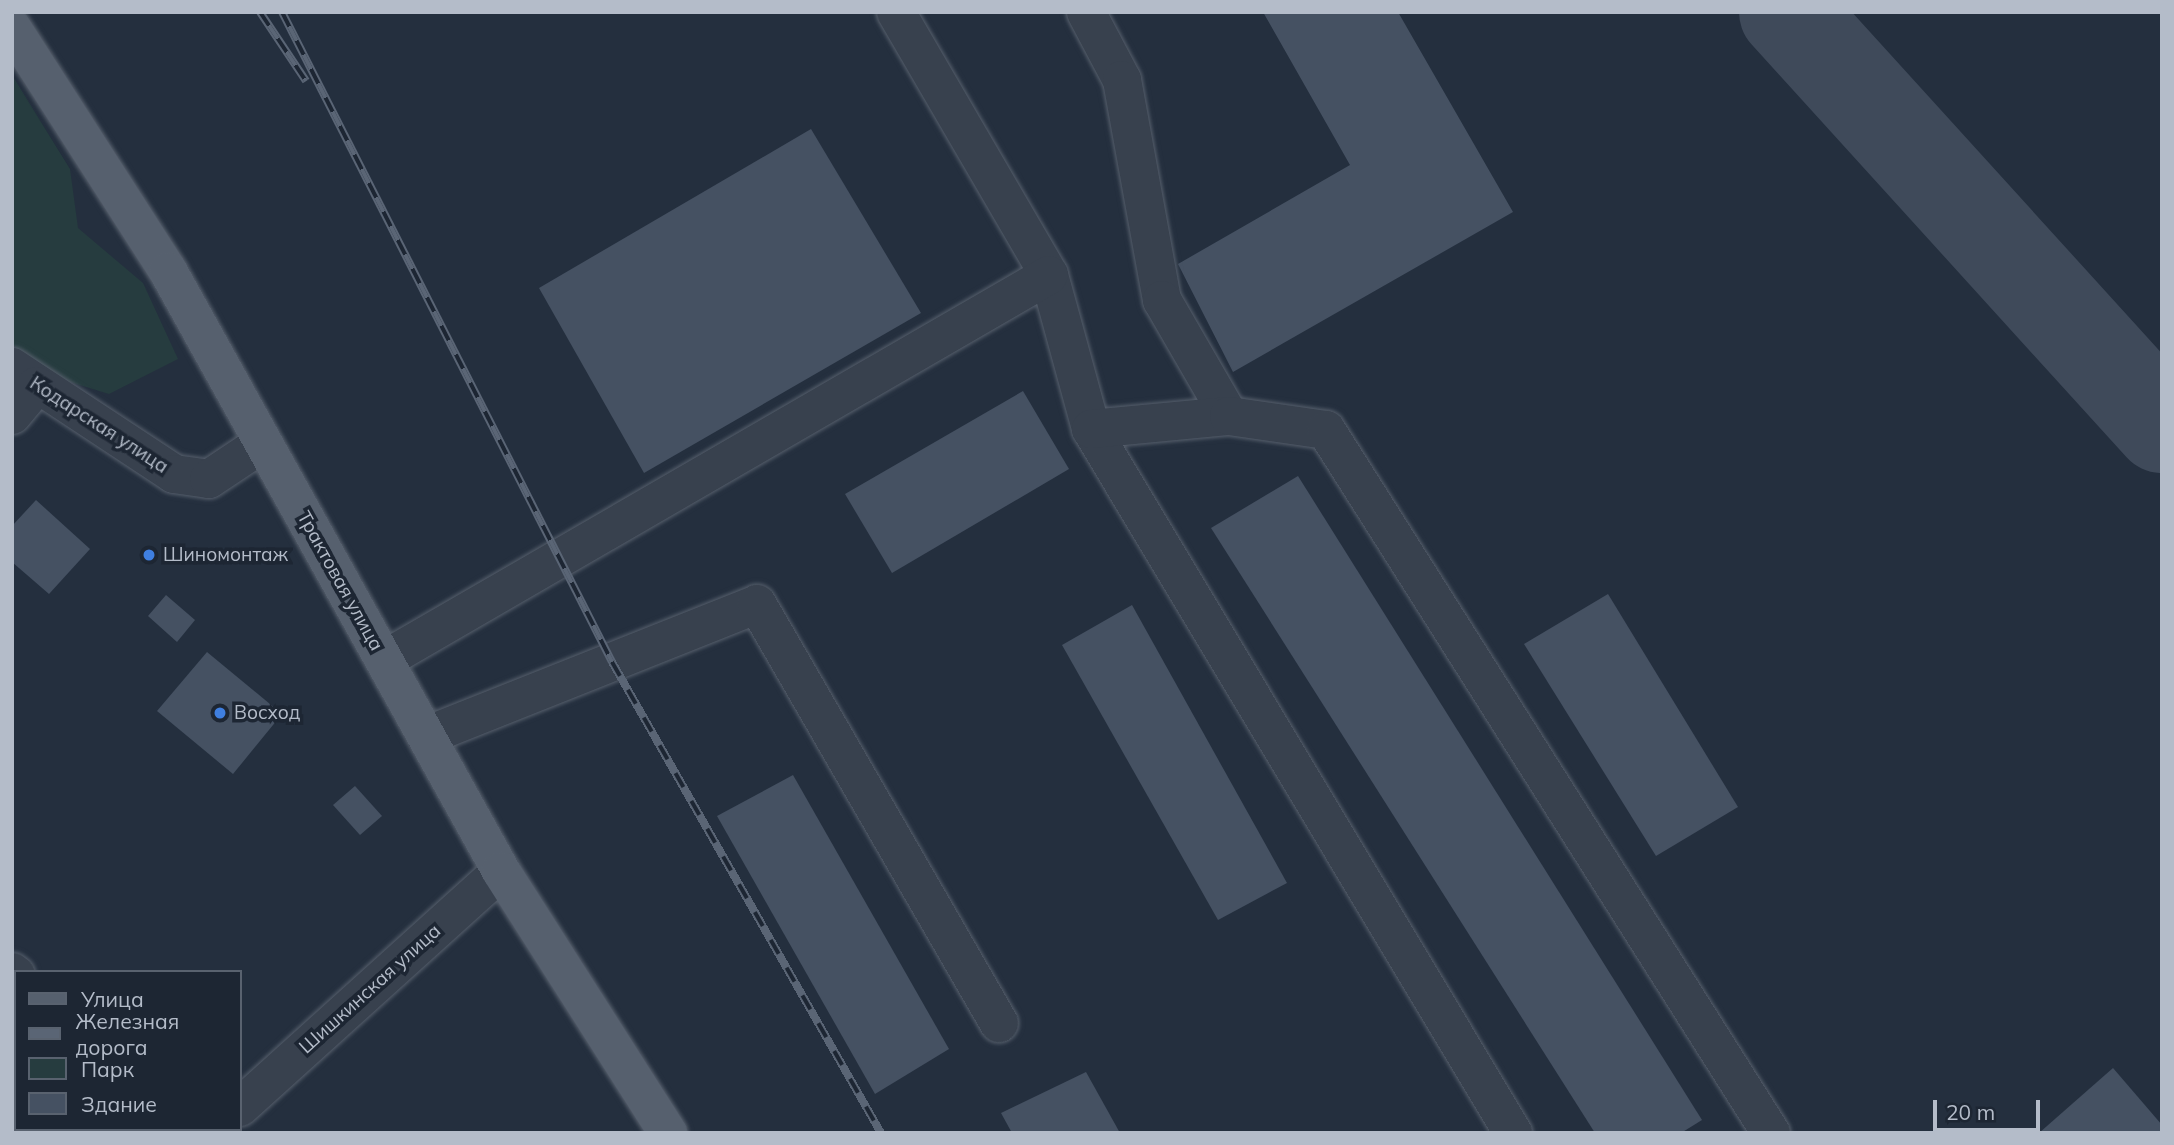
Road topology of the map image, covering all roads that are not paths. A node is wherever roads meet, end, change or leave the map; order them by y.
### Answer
1 (896, 12) edge
2 (1086, 12) edge
3 (12, 28) edge
4 (1049, 275) junction
5 (24, 376) edge
6 (12, 415) edge
7 (1229, 416) junction
8 (1091, 429) junction
9 (263, 443) junction
10 (384, 660) junction
11 (426, 736) junction
12 (501, 871) junction
13 (999, 1023) dead end
14 (242, 1105) edge
15 (668, 1133) edge
16 (1514, 1133) edge
17 (1771, 1133) edge

1 - 4 street
2 - 7 street
3 - 9 main road, Трактовая улица
4 - 8 street
4 - 10 street
5 - 6 street
5 - 9 street, Кодарская улица
7 - 8 street
7 - 17 street
8 - 16 street
9 - 10 main road, Трактовая улица
10 - 11 main road, Трактовая улица
11 - 12 main road, Трактовая улица
11 - 13 street
12 - 14 street, Шишкинская улица
12 - 15 main road, Трактовая улица

